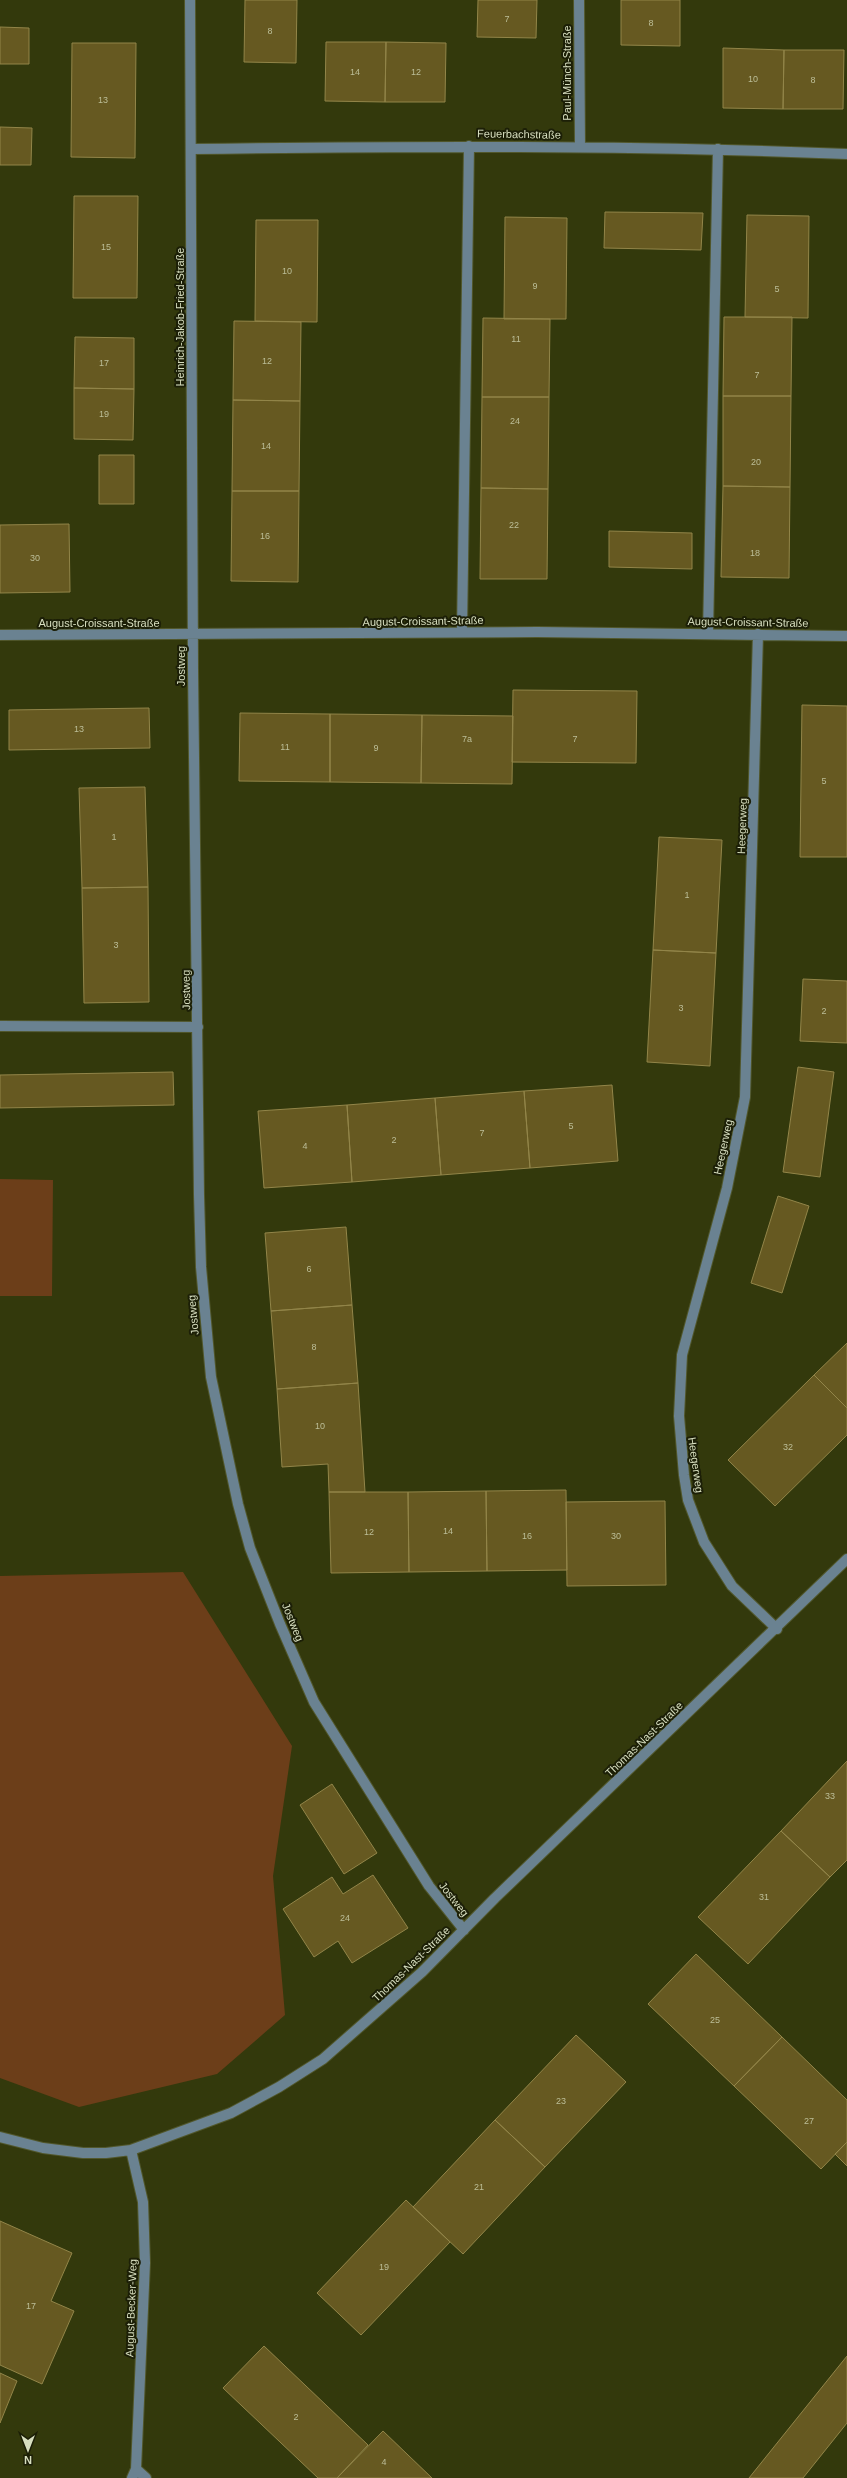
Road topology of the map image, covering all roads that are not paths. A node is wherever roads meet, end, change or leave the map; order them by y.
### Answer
1 (190, 0) edge
2 (579, 0) edge
3 (469, 146) junction
4 (580, 147) junction
5 (191, 149) junction
6 (718, 149) junction
7 (847, 154) edge
8 (462, 632) junction
9 (708, 633) junction
10 (758, 634) junction
11 (0, 635) edge
12 (193, 635) junction
13 (847, 636) edge
14 (0, 1026) edge
15 (198, 1027) junction
16 (847, 1559) edge
17 (777, 1629) junction
18 (464, 1930) junction
19 (0, 2137) edge
20 (131, 2150) junction
21 (134, 2473) edge
22 (146, 2478) edge

1 - 5 street, Heinrich-Jakob-Fried-Straße
2 - 4 street, Paul-Münch-Straße
3 - 4 street, Feuerbachstraße
3 - 5 street, Feuerbachstraße
3 - 8 street
4 - 6 street, Feuerbachstraße
5 - 12 street, Heinrich-Jakob-Fried-Straße
6 - 7 street, Feuerbachstraße
6 - 9 street
8 - 9 street, August-Croissant-Straße
8 - 12 street, August-Croissant-Straße
9 - 10 street, August-Croissant-Straße
10 - 13 street, August-Croissant-Straße
10 - 17 street, Heegerweg
11 - 12 street, August-Croissant-Straße
12 - 15 street, Jostweg
14 - 15 street
15 - 18 street, Jostweg
16 - 17 street, Thomas-Nast-Straße
17 - 18 street, Thomas-Nast-Straße
18 - 20 street, Thomas-Nast-Straße
19 - 20 street, Thomas-Nast-Straße
20 - 21 street, August-Becker-Weg
21 - 22 street, August-Becker-Weg

